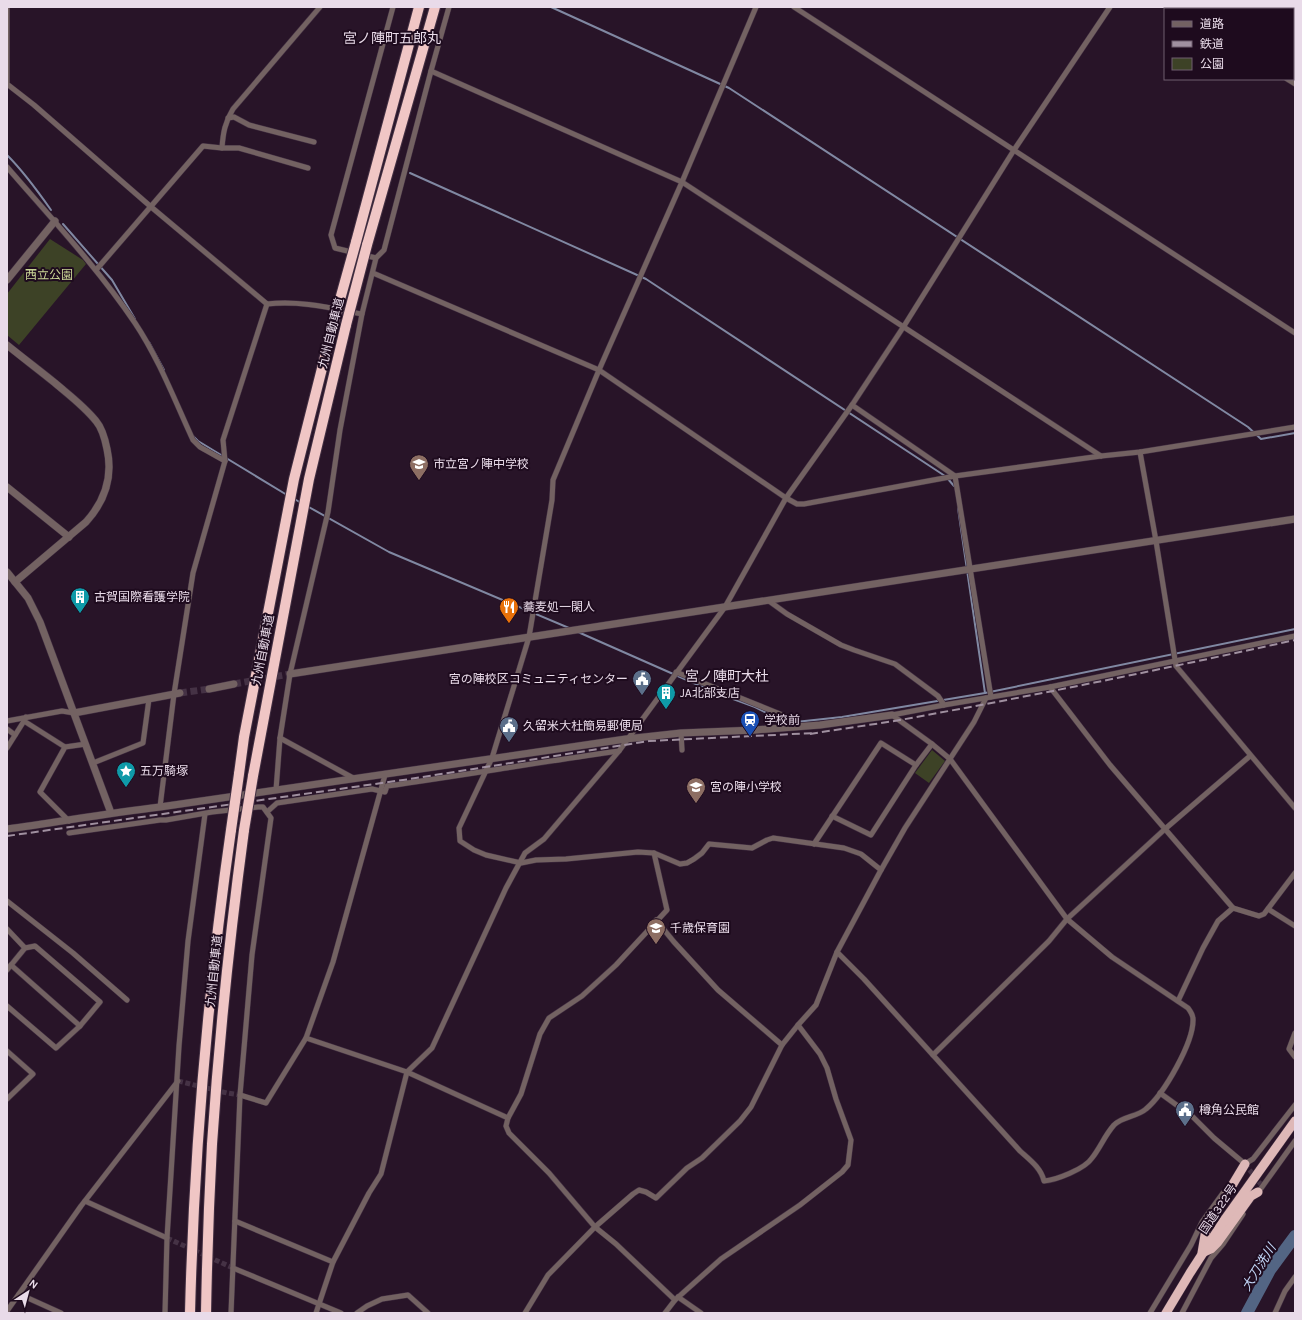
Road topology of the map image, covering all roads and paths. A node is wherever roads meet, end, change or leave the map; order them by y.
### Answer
1 (320, 7) edge
2 (393, 7) edge
3 (418, 7) edge
4 (449, 7) edge
5 (756, 7) edge
6 (794, 7) edge
7 (1110, 7) edge
8 (434, 8) edge
9 (7, 9) edge
10 (430, 71) junction
11 (228, 118) junction
12 (314, 142) dead end
13 (222, 148) junction
14 (1014, 150) junction
15 (7, 167) edge
16 (308, 168) dead end
17 (682, 182) junction
18 (150, 206) junction
19 (55, 221) junction
20 (376, 258) junction
21 (96, 270) junction
22 (373, 273) junction
23 (7, 280) edge
24 (267, 304) junction
25 (362, 314) junction
26 (904, 326) junction
27 (1295, 333) edge
28 (7, 345) edge
29 (599, 370) junction
30 (852, 405) junction
31 (1294, 426) edge
32 (1140, 452) junction
33 (1101, 456) junction
34 (225, 462) junction
35 (955, 476) junction
36 (7, 487) edge
37 (786, 498) junction
38 (1295, 519) edge
39 (69, 537) junction
40 (1156, 540) junction
41 (970, 569) junction
42 (7, 572) edge
43 (15, 582) junction
44 (769, 601) junction
45 (725, 607) junction
46 (1295, 636) edge
47 (529, 637) junction
48 (1174, 662) junction
49 (676, 672) junction
50 (290, 674) junction
51 (234, 684) tunnel mouth
52 (1050, 687) junction
53 (209, 689) tunnel mouth
54 (177, 693) junction
55 (988, 697) junction
56 (149, 699) junction
57 (944, 705) junction
58 (74, 713) junction
59 (892, 715) junction
60 (25, 719) junction
61 (7, 721) edge
62 (785, 727) junction
63 (7, 729) edge
64 (681, 733) junction
65 (15, 735) junction
66 (280, 738) junction
67 (626, 739) junction
68 (86, 744) junction
69 (932, 744) junction
70 (7, 748) edge
71 (65, 748) junction
72 (619, 750) junction
73 (682, 750) dead end
74 (1250, 756) junction
75 (492, 758) junction
76 (950, 759) junction
77 (93, 763) junction
78 (916, 765) junction
79 (485, 772) junction
80 (385, 775) junction
81 (356, 779) junction
82 (276, 790) junction
83 (380, 791) junction
84 (160, 808) junction
85 (1295, 808) edge
86 (267, 812) junction
87 (110, 813) junction
88 (205, 814) junction
89 (832, 816) junction
90 (69, 821) junction
91 (7, 829) edge
92 (1165, 829) junction
93 (69, 833) dead end
94 (814, 844) junction
95 (654, 853) junction
96 (521, 863) junction
97 (881, 870) junction
98 (1295, 873) edge
99 (7, 901) edge
100 (1233, 908) junction
101 (1268, 909) junction
102 (1067, 919) junction
103 (656, 920) junction
104 (1295, 926) edge
105 (7, 929) edge
106 (25, 948) junction
107 (837, 952) junction
108 (9, 967) edge
109 (127, 1000) dead end
110 (1178, 1001) junction
111 (7, 1006) edge
112 (798, 1025) junction
113 (80, 1026) junction
114 (1295, 1033) edge
115 (306, 1038) junction
116 (782, 1045) junction
117 (7, 1051) edge
118 (933, 1055) junction
119 (1295, 1057) edge
120 (407, 1072) junction
121 (178, 1082) junction
122 (1160, 1094) junction
123 (240, 1095) junction
124 (7, 1099) edge
125 (1295, 1105) edge
126 (508, 1118) junction
127 (1295, 1121) edge
128 (1295, 1141) edge
129 (1245, 1164) junction
130 (1258, 1192) junction
131 (85, 1201) junction
132 (235, 1221) junction
133 (595, 1227) junction
134 (167, 1238) junction
135 (1202, 1253) junction
136 (333, 1262) junction
137 (233, 1268) junction
138 (1295, 1277) edge
139 (19, 1294) junction
140 (677, 1299) junction
141 (320, 1304) junction
142 (7, 1312) edge
143 (61, 1313) edge
144 (165, 1313) edge
145 (190, 1313) edge
146 (206, 1313) edge
147 (231, 1313) edge
148 (316, 1313) edge
149 (341, 1313) edge
150 (357, 1313) edge
151 (428, 1313) edge
152 (525, 1313) edge
153 (665, 1313) edge
154 (701, 1313) edge
155 (1150, 1313) edge
156 (1166, 1313) edge
157 (1182, 1313) edge
158 (1275, 1313) edge

1 - 11 street
2 - 20 street
3 - 145 highway, 九州自動車道, bridge
4 - 10 street
5 - 17 street
6 - 14 street
7 - 14 street
8 - 146 highway, 九州自動車道, bridge
9 - 18 street
10 - 17 street
10 - 20 street
11 - 12 street
11 - 13 street
13 - 16 street
13 - 18 street
14 - 26 street
14 - 27 street
15 - 19 street
17 - 26 street
17 - 29 street
18 - 21 street
18 - 24 street
19 - 21 street
19 - 23 street
20 - 22 street
21 - 34 street
22 - 25 street
22 - 29 street
24 - 25 street
24 - 34 street
25 - 50 street
26 - 30 street
26 - 33 street
28 - 39 street
29 - 37 street
29 - 47 street
30 - 35 street
30 - 37 street
31 - 32 street
32 - 33 street
32 - 40 street
33 - 35 street
34 - 54 street
35 - 37 street
35 - 41 street
36 - 39 street
37 - 45 street
38 - 40 street
39 - 43 street
40 - 41 street
40 - 48 street
41 - 44 street
41 - 55 street
42 - 43 street
43 - 58 street
44 - 45 street
44 - 57 street
45 - 47 street
45 - 49 street
46 - 48 street
47 - 50 street
47 - 75 street
48 - 52 street
48 - 74 street
49 - 62 street
49 - 67 street
50 - 66 street
51 - 53 street
52 - 55 street
52 - 92 street
54 - 56 street
54 - 84 street
55 - 57 street
55 - 76 street
56 - 58 street
56 - 77 street
57 - 59 street
58 - 60 street
58 - 68 street
59 - 62 street
59 - 69 street
60 - 61 street
60 - 65 street
60 - 71 street
62 - 64 street
63 - 65 street
64 - 67 street
64 - 73 street
65 - 70 street
66 - 81 street
66 - 82 street
67 - 72 street
67 - 75 street
68 - 71 street
68 - 77 street
69 - 76 street
69 - 78 street
71 - 90 street
72 - 79 street
72 - 96 street
74 - 85 street
74 - 92 street
75 - 79 street
75 - 80 street
76 - 97 street
76 - 102 street
77 - 87 street
78 - 89 street
78 - 89 street
79 - 83 street
79 - 96 street
80 - 81 street
80 - 83 street
81 - 82 street
82 - 84 street
83 - 86 street
83 - 115 street
84 - 87 street
86 - 88 street
86 - 123 street
87 - 90 street
88 - 93 street
88 - 121 street
89 - 94 street
90 - 91 street
92 - 100 street
92 - 102 street
94 - 95 street
94 - 97 street
95 - 96 street
95 - 103 street
96 - 120 street
97 - 107 street
98 - 101 street
99 - 109 street
100 - 101 street
100 - 110 street
101 - 104 street
102 - 110 street
102 - 118 street
103 - 116 street
103 - 126 street
105 - 106 street
106 - 108 street
106 - 113 street
107 - 112 street
107 - 118 street
108 - 113 street
110 - 122 street
111 - 113 street
112 - 116 street
112 - 140 street
114 - 119 street
115 - 120 street
115 - 123 street
116 - 133 street
117 - 124 street
118 - 122 street
120 - 126 street
120 - 136 street
121 - 131 street
121 - 134 street
122 - 129 street
123 - 132 street
125 - 129 street
126 - 133 street
127 - 135 highway, 国道322号
128 - 130 street
129 - 135 highway
129 - 155 street
130 - 135 highway
130 - 157 street
131 - 134 street
131 - 139 street
132 - 136 street
132 - 137 street
133 - 140 street
133 - 152 street
134 - 144 street
135 - 156 highway, 国道322号
136 - 141 street
137 - 141 street
137 - 147 street
138 - 158 street
139 - 142 street
139 - 143 street
140 - 153 street
140 - 154 street
141 - 148 street
141 - 149 street
150 - 151 street

